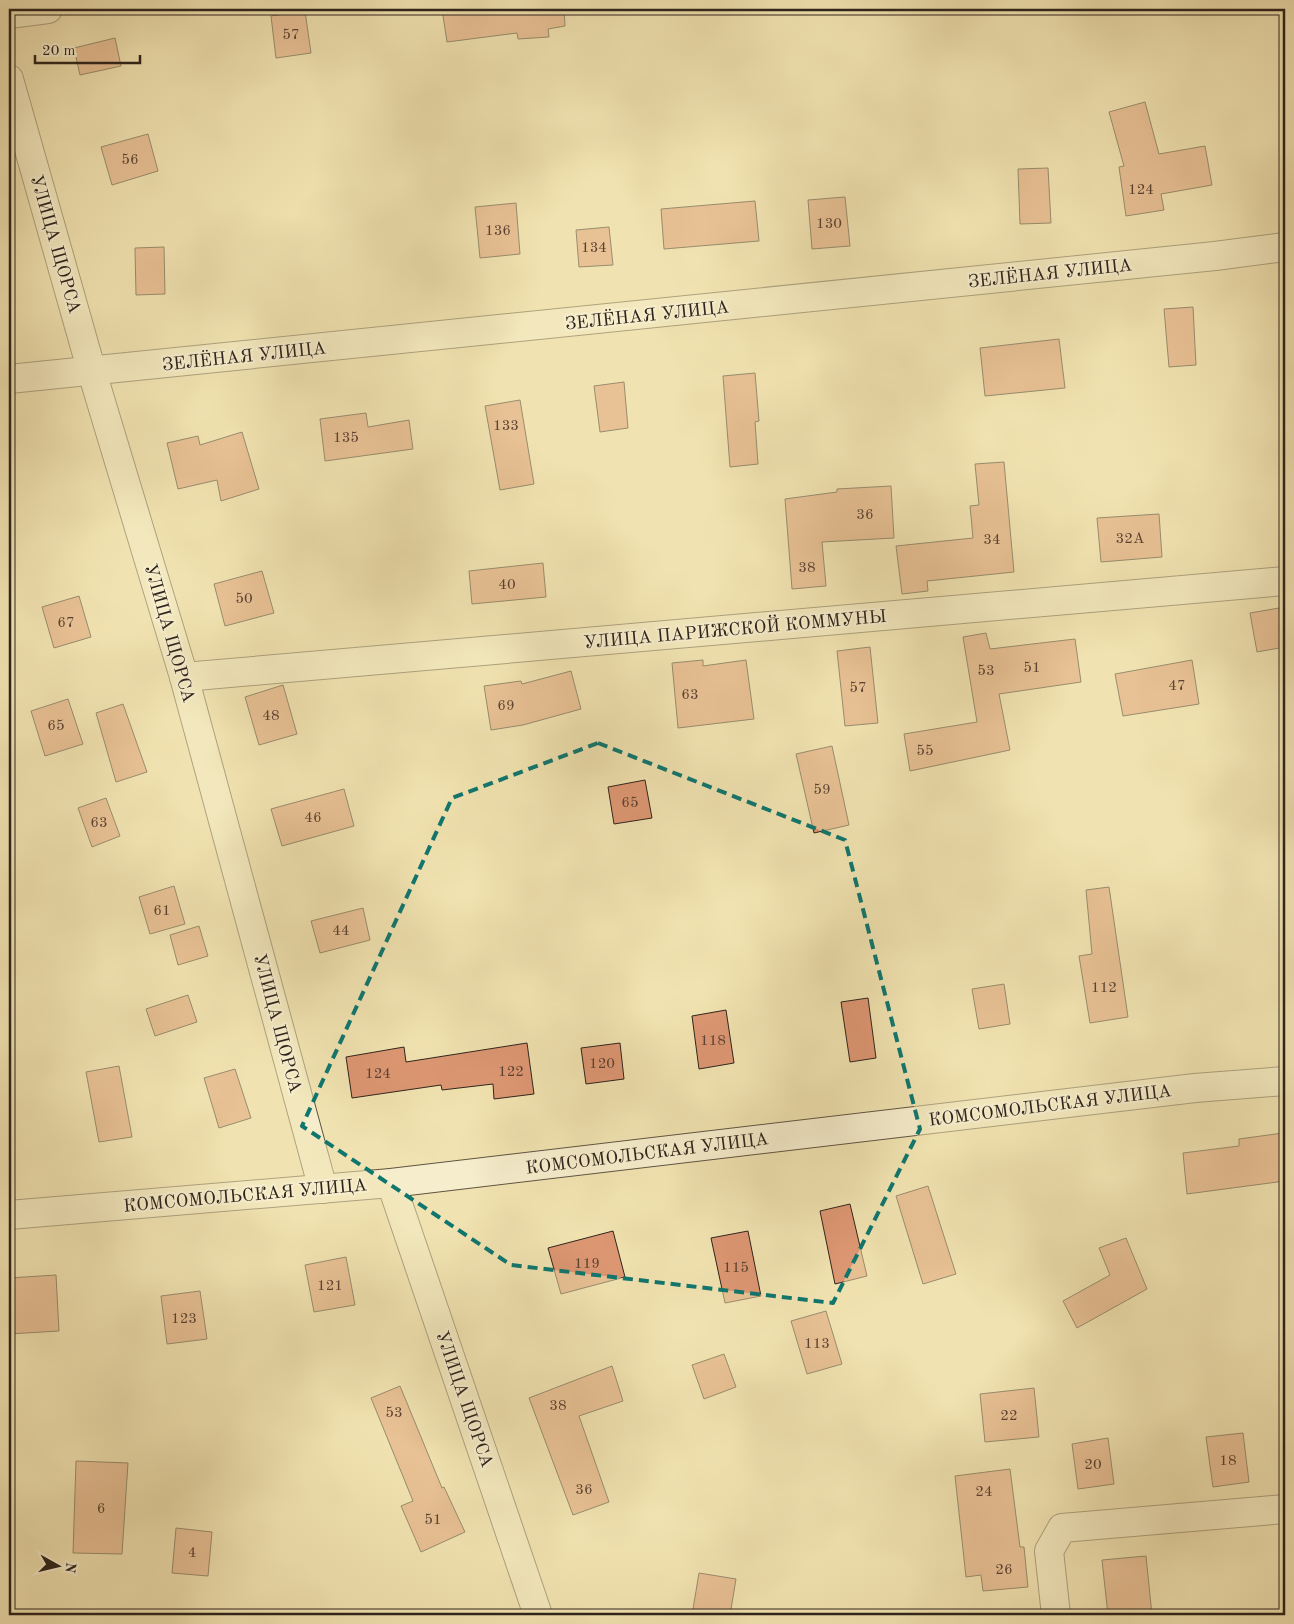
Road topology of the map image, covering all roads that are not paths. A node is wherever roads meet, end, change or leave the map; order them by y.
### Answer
1 (48, 9) edge
2 (9, 14) edge
3 (9, 79) edge
4 (1285, 247) edge
5 (92, 372) junction
6 (9, 380) edge
7 (1285, 580) edge
8 (184, 677) junction
9 (1285, 1080) edge
10 (392, 1183) junction
11 (322, 1188) junction
12 (9, 1215) edge
13 (1285, 1509) edge
14 (538, 1615) edge
15 (1056, 1615) edge

1 - 2 street
3 - 5 street, УЛИЦА ЩОРСА
4 - 5 street, ЗЕЛЁНАЯ УЛИЦА
5 - 6 street, ЗЕЛЁНАЯ УЛИЦА
5 - 8 street, УЛИЦА ЩОРСА
7 - 8 street, УЛИЦА ПАРИЖСКОЙ КОММУНЫ
8 - 11 street, УЛИЦА ЩОРСА
9 - 10 street, КОМСОМОЛЬСКАЯ УЛИЦА
10 - 11 street, КОМСОМОЛЬСКАЯ УЛИЦА
10 - 14 street, УЛИЦА ЩОРСА
11 - 12 street, КОМСОМОЛЬСКАЯ УЛИЦА
13 - 15 street

